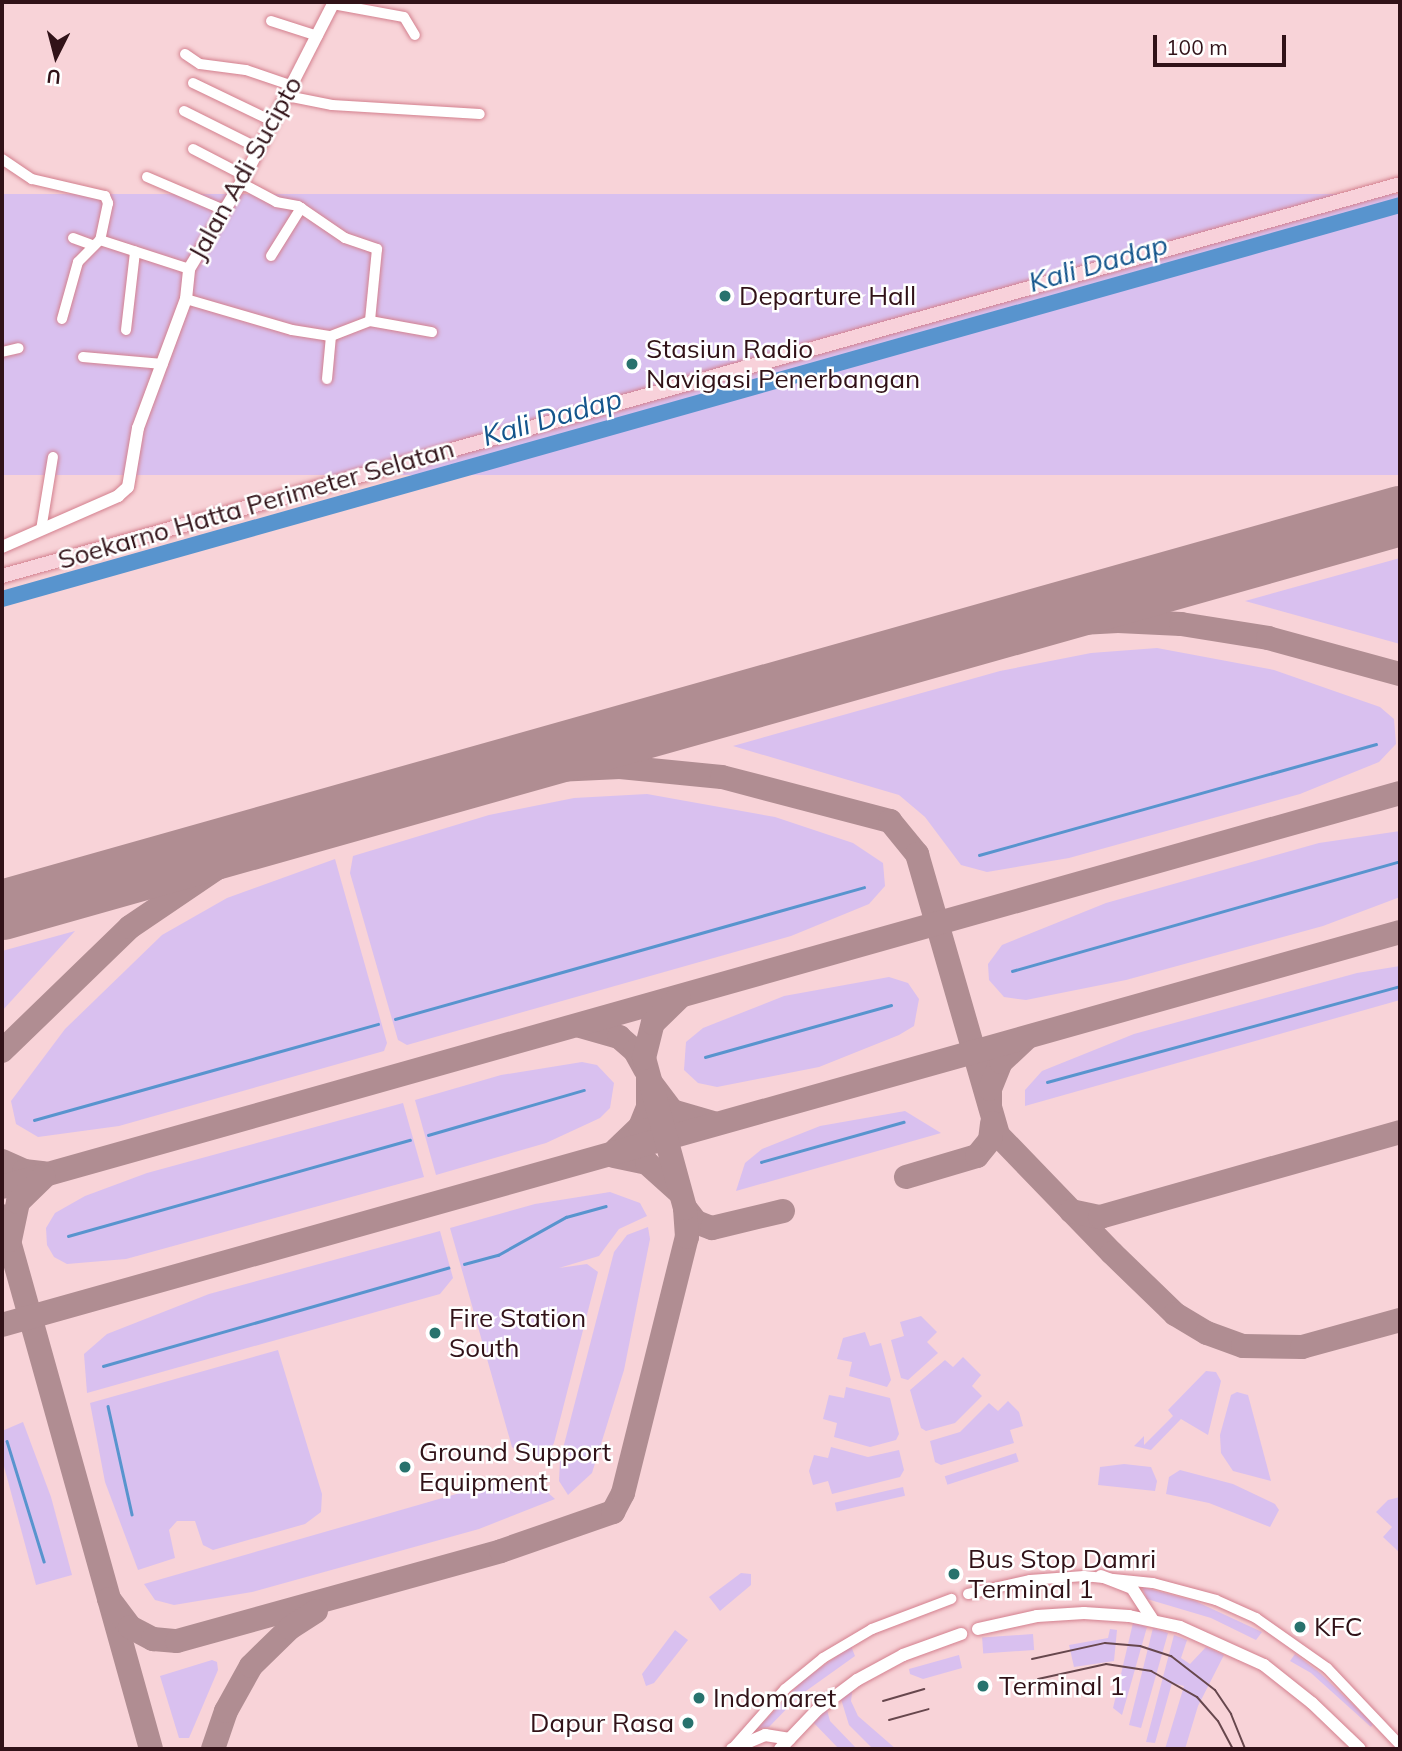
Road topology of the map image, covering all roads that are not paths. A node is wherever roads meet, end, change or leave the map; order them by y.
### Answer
1 (334, 3) edge
2 (271, 21) dead end
3 (415, 35) dead end
4 (318, 36) junction
5 (185, 54) dead end
6 (193, 83) dead end
7 (290, 91) junction
8 (184, 111) dead end
9 (480, 114) dead end
10 (274, 122) junction
11 (193, 149) dead end
12 (260, 149) junction
13 (2, 159) edge
14 (147, 177) dead end
15 (243, 179) junction
16 (1400, 184) edge
17 (301, 208) junction
18 (224, 210) junction
19 (72, 238) dead end
20 (96, 242) junction
21 (135, 252) junction
22 (271, 256) dead end
23 (189, 269) junction
24 (186, 299) junction
25 (62, 319) dead end
26 (370, 321) junction
27 (126, 330) dead end
28 (432, 332) dead end
29 (331, 336) junction
30 (19, 348) dead end
31 (2, 352) edge
32 (83, 356) dead end
33 (163, 364) junction
34 (327, 379) dead end
35 (53, 457) dead end
36 (41, 530) junction
37 (2, 547) edge
38 (2, 576) edge
39 (1101, 1576) junction
40 (968, 1594) dead end
41 (951, 1599) dead end
42 (1153, 1620) junction
43 (978, 1629) dead end
44 (961, 1634) dead end
45 (790, 1739) junction
46 (1400, 1745) edge
47 (732, 1749) edge
48 (780, 1749) edge
49 (1360, 1749) edge

1 - 3 street
1 - 4 street, Jalan Adi Sucipto
2 - 4 street
4 - 7 street, Jalan Adi Sucipto
5 - 7 street
6 - 10 street
7 - 9 street
7 - 10 street, Jalan Adi Sucipto
8 - 12 street
10 - 12 street, Jalan Adi Sucipto
11 - 15 street
12 - 15 street, Jalan Adi Sucipto
13 - 20 street
14 - 18 street
15 - 17 street
15 - 18 street, Jalan Adi Sucipto
16 - 38 main road, Soekarno Hatta Perimeter Selatan
17 - 22 street
17 - 26 street
18 - 23 street, Jalan Adi Sucipto
19 - 20 street
20 - 21 street
20 - 25 street
21 - 23 street
21 - 27 street
23 - 24 street, Jalan Adi Sucipto
24 - 29 street
24 - 33 street, Jalan Adi Sucipto
26 - 28 street
26 - 29 street
29 - 34 street
30 - 31 street
32 - 33 street
33 - 36 street, Jalan Adi Sucipto
35 - 36 street
36 - 37 street
39 - 40 street
39 - 42 street
39 - 46 street
41 - 47 street
42 - 43 street
42 - 49 street
44 - 45 street
45 - 47 street
45 - 48 street

